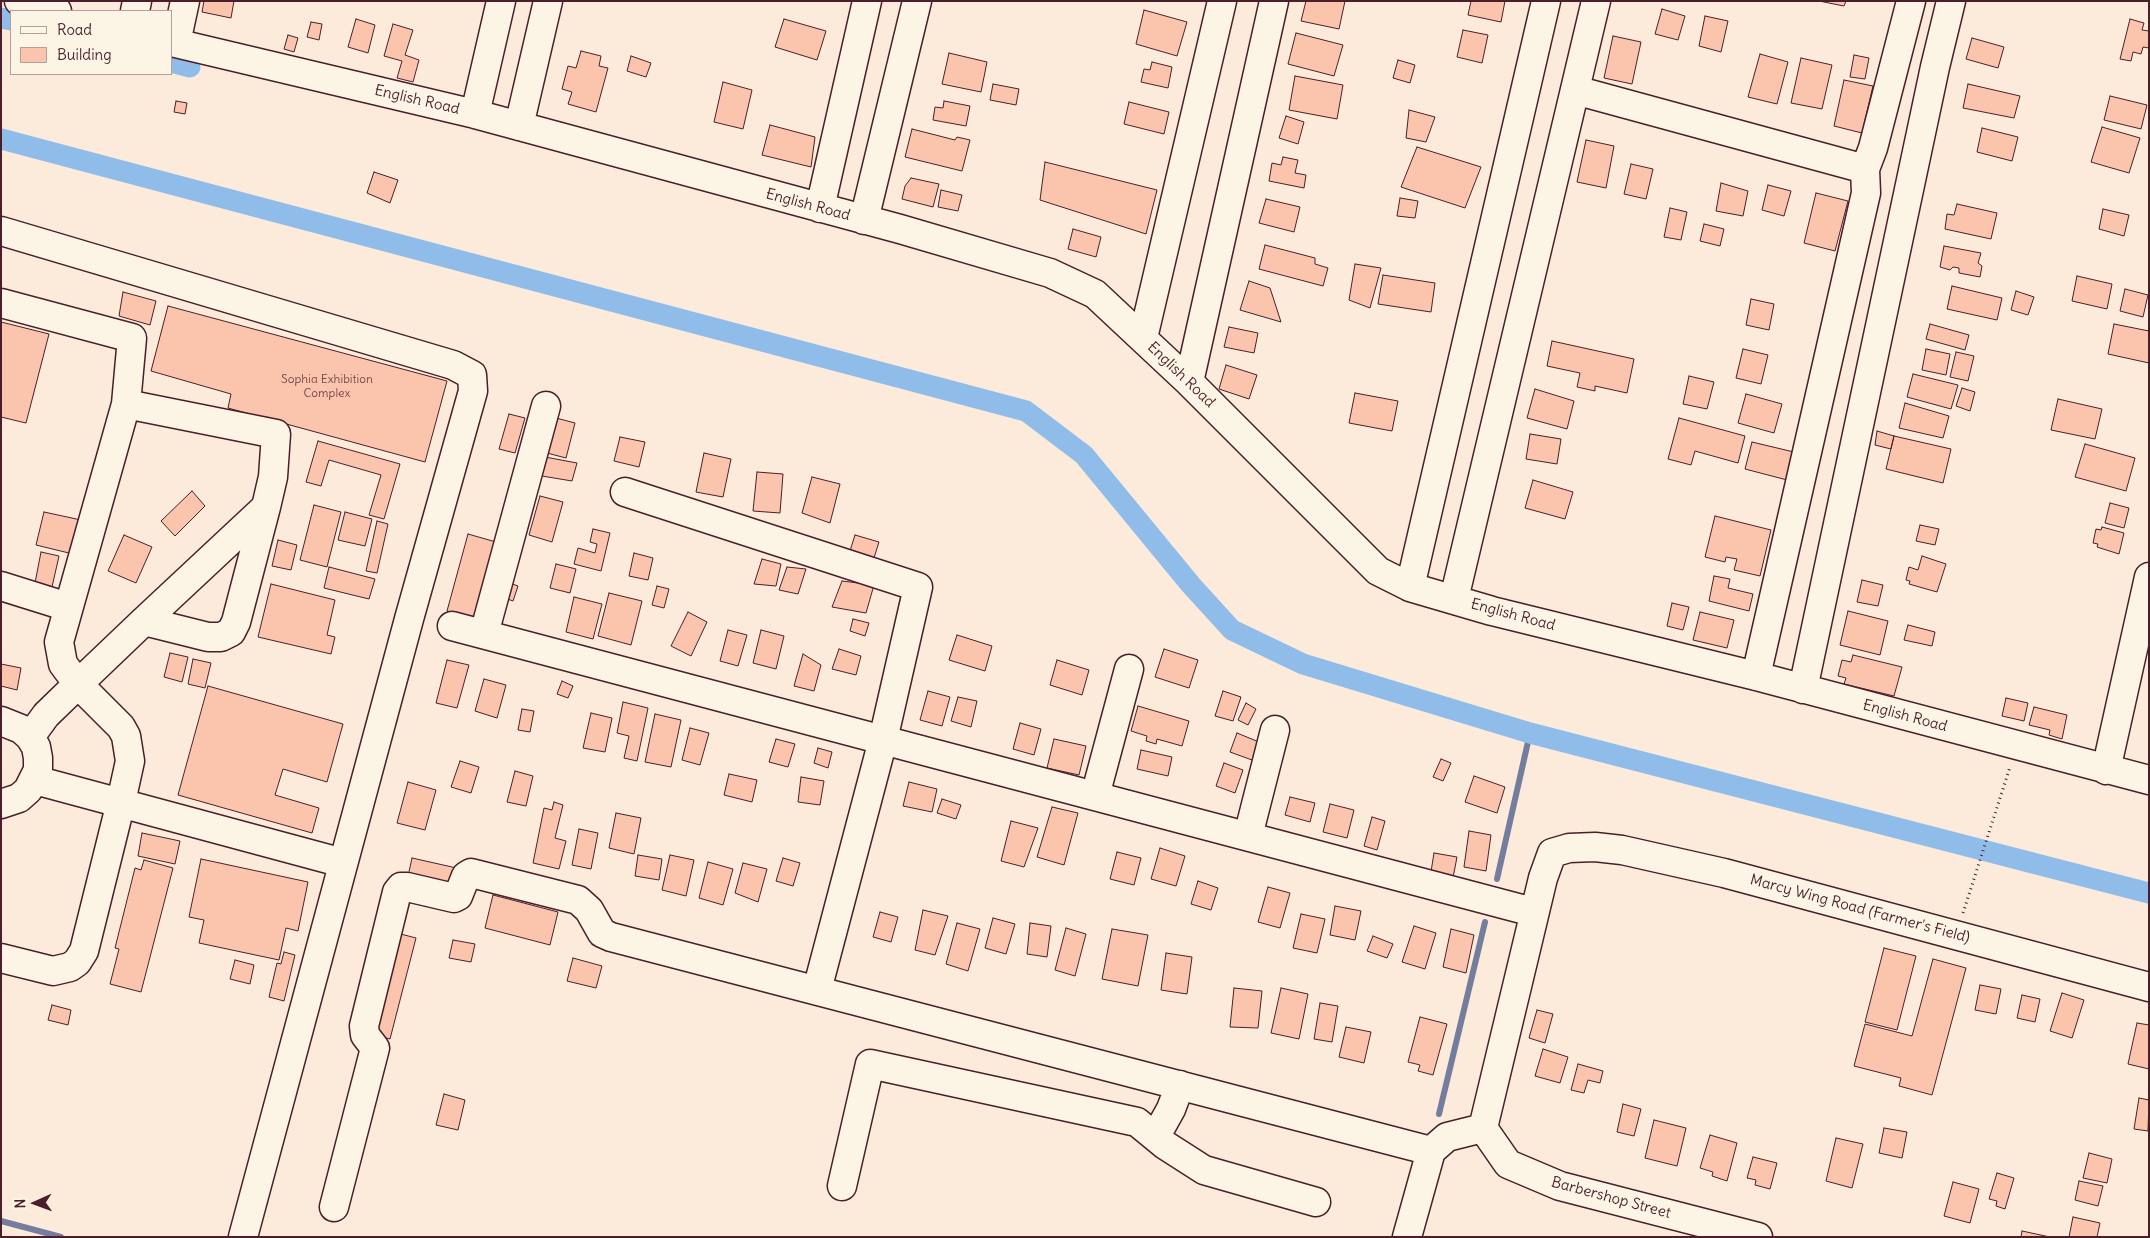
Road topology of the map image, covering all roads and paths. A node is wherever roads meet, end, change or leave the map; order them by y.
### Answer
1 (19, 1) edge
2 (185, 1) edge
3 (501, 1) edge
4 (548, 1) edge
5 (867, 1) edge
6 (917, 1) edge
7 (1222, 1) edge
8 (1274, 1) edge
9 (1546, 1) edge
10 (1596, 1) edge
11 (1911, 1) edge
12 (1952, 1) edge
13 (53, 10) edge
14 (173, 43) edge
15 (1575, 90) junction
16 (475, 114) junction
17 (519, 126) junction
18 (1865, 169) junction
19 (820, 208) junction
20 (864, 220) junction
21 (1, 231) edge
22 (1, 302) edge
23 (1144, 338) junction
24 (1189, 382) junction
25 (126, 404) junction
26 (546, 406) dead end
27 (625, 492) dead end
28 (266, 507) junction
29 (2149, 577) edge
30 (1, 586) edge
31 (1410, 587) junction
32 (1454, 599) junction
33 (68, 607) junction
34 (144, 620) junction
35 (452, 626) dead end
36 (484, 634) junction
37 (1129, 669) dead end
38 (1756, 676) junction
39 (78, 684) junction
40 (1803, 689) junction
41 (1, 721) edge
42 (1275, 730) dead end
43 (30, 737) junction
44 (883, 740) junction
45 (2012, 762) dead end
46 (2106, 770) junction
47 (35, 780) junction
48 (2149, 780) edge
49 (1095, 796) junction
50 (121, 802) junction
51 (1, 804) edge
52 (1248, 836) junction
53 (343, 863) junction
54 (1533, 912) junction
55 (1955, 935) junction
56 (1, 958) edge
57 (2149, 987) edge
58 (817, 990) junction
59 (1180, 1085) junction
60 (1483, 1128) junction
61 (1156, 1136) junction
62 (1431, 1150) junction
63 (842, 1186) dead end
64 (1316, 1202) dead end
65 (334, 1207) dead end
66 (243, 1237) edge
67 (1407, 1237) edge
68 (1758, 1237) edge

1 - 13 street
2 - 14 street
3 - 16 street
4 - 17 street
5 - 19 street
6 - 20 street
7 - 23 street
8 - 24 street
9 - 31 street
10 - 15 street
11 - 18 street
12 - 40 street
14 - 16 street, English Road
15 - 18 street
15 - 32 street
16 - 17 street, English Road
17 - 19 street, English Road
18 - 38 street
19 - 20 street, English Road
20 - 23 street, English Road
21 - 53 street
22 - 25 street
23 - 24 street, English Road
24 - 31 street, English Road
25 - 28 street
25 - 33 street
26 - 36 street
27 - 44 street
28 - 34 street
28 - 34 street
29 - 46 street
30 - 33 street
31 - 32 street, English Road
32 - 38 street, English Road
33 - 39 street
34 - 39 street
35 - 36 street
36 - 44 street
37 - 49 street
38 - 40 street, English Road
39 - 43 street
39 - 50 street
40 - 46 street, English Road
41 - 43 street
42 - 52 street
43 - 47 street
44 - 49 street
44 - 58 street
45 - 55 path
46 - 48 street, English Road
47 - 50 street
47 - 51 street
49 - 52 street
50 - 53 street
50 - 56 street
52 - 54 street
53 - 66 street
54 - 55 street, Marcy Wing Road (Farmer's Field)
54 - 60 street
55 - 57 street, Marcy Wing Road (Farmer's Field)
58 - 59 street
58 - 65 street
59 - 61 street
59 - 62 street
60 - 62 street
60 - 68 street, Barbershop Street
61 - 63 street
61 - 64 street
62 - 67 street

